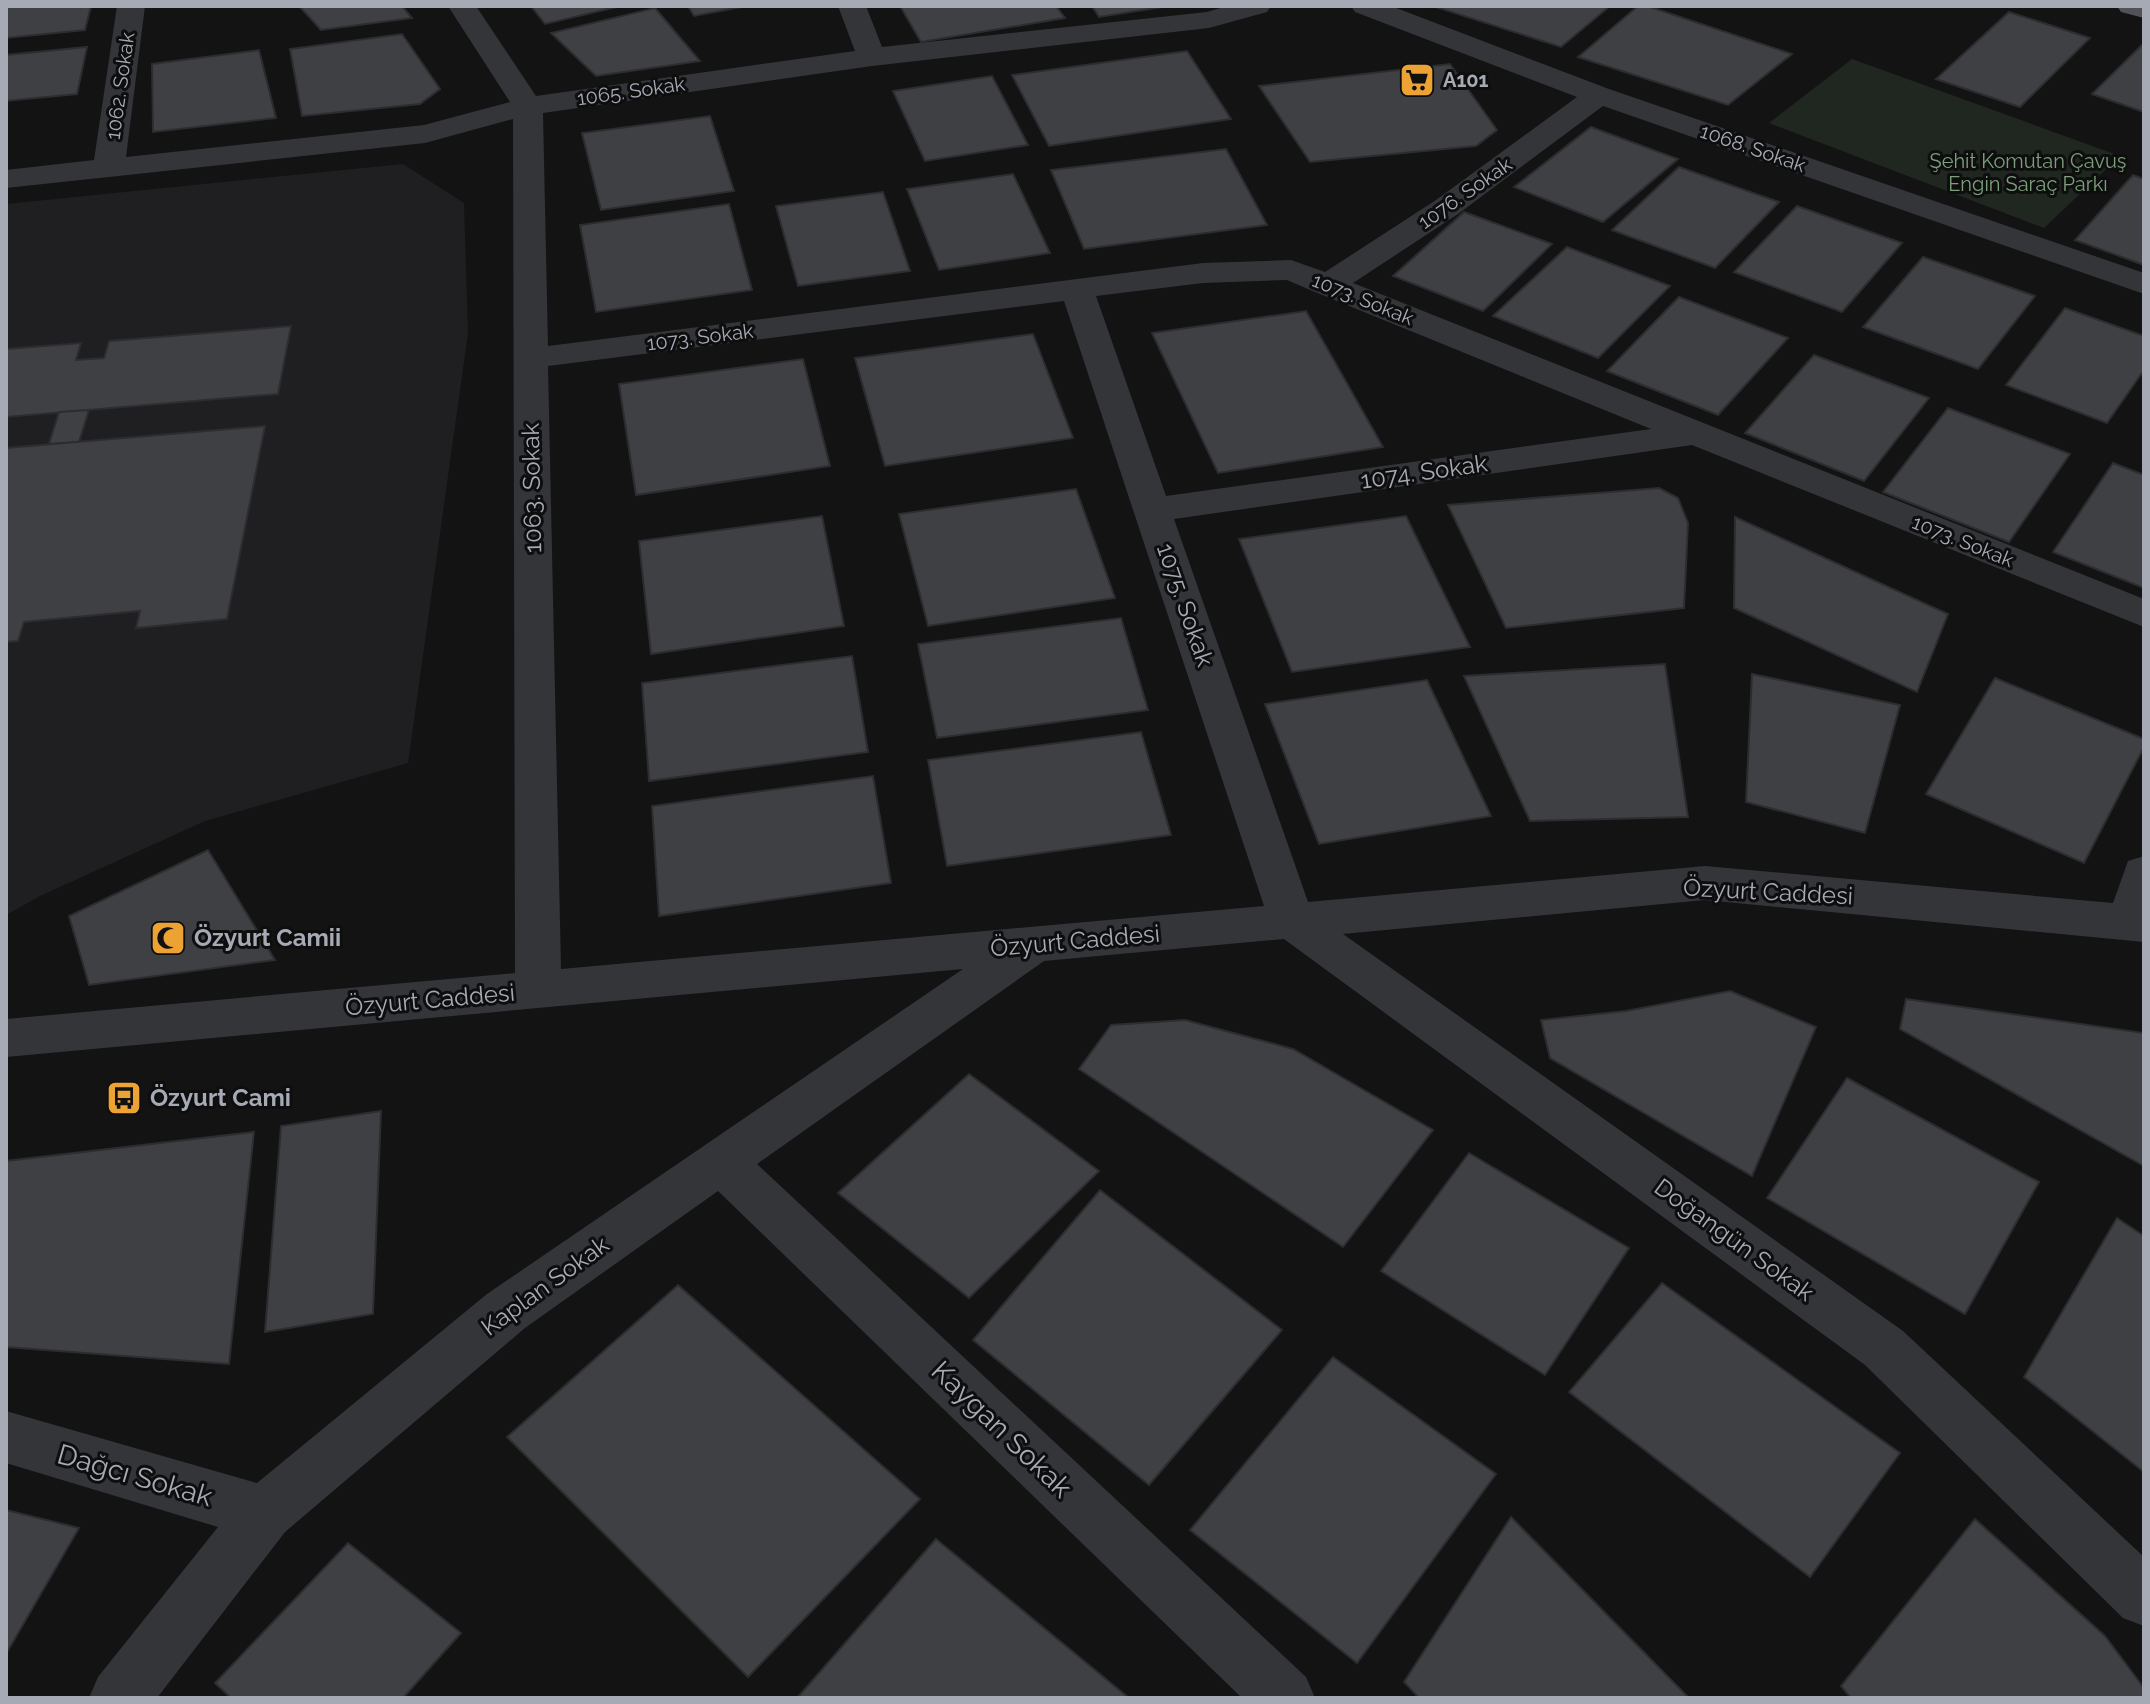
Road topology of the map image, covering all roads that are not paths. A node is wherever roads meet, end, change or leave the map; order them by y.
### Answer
1 (131, 6) edge
2 (462, 6) edge
3 (852, 6) edge
4 (1257, 6) edge
5 (1365, 6) edge
6 (2131, 6) edge
7 (2144, 10) edge
8 (872, 57) junction
9 (1599, 95) junction
10 (528, 106) junction
11 (109, 166) junction
12 (6, 179) edge
13 (2144, 284) edge
14 (1327, 285) junction
15 (1077, 289) junction
16 (531, 358) junction
17 (1696, 433) junction
18 (1152, 510) junction
19 (2144, 614) edge
20 (2144, 873) edge
21 (1292, 921) junction
22 (2137, 923) edge
23 (1033, 944) junction
24 (538, 990) junction
25 (6, 1038) edge
26 (720, 1161) junction
27 (6, 1437) edge
28 (265, 1513) junction
29 (2139, 1584) edge
30 (119, 1698) edge
31 (1285, 1698) edge

1 - 11 street, 1062. Sokak
2 - 10 street
3 - 8 street
4 - 8 street, 1065. Sokak
5 - 9 street, 1068. Sokak
6 - 7 main road
8 - 10 street, 1065. Sokak
9 - 13 street, 1068. Sokak
9 - 14 street, 1076. Sokak
10 - 11 street, 1065. Sokak
10 - 16 street, 1063. Sokak
11 - 12 street, 1065. Sokak
14 - 15 street, 1073. Sokak
14 - 17 street, 1073. Sokak
15 - 16 street, 1073. Sokak
15 - 18 street, 1075. Sokak
16 - 24 street, 1063. Sokak
17 - 18 street, 1074. Sokak
17 - 19 street, 1073. Sokak
18 - 21 street, 1075. Sokak
20 - 22 street
21 - 22 street, Özyurt Caddesi
21 - 23 street, Özyurt Caddesi
21 - 29 street, Doğangün Sokak
23 - 24 street, Özyurt Caddesi
23 - 26 street, Kaplan Sokak
24 - 25 street, Özyurt Caddesi
26 - 28 street, Kaplan Sokak
26 - 31 street, Kaygan Sokak
27 - 28 street, Dağcı Sokak
28 - 30 street, Kaplan Sokak

